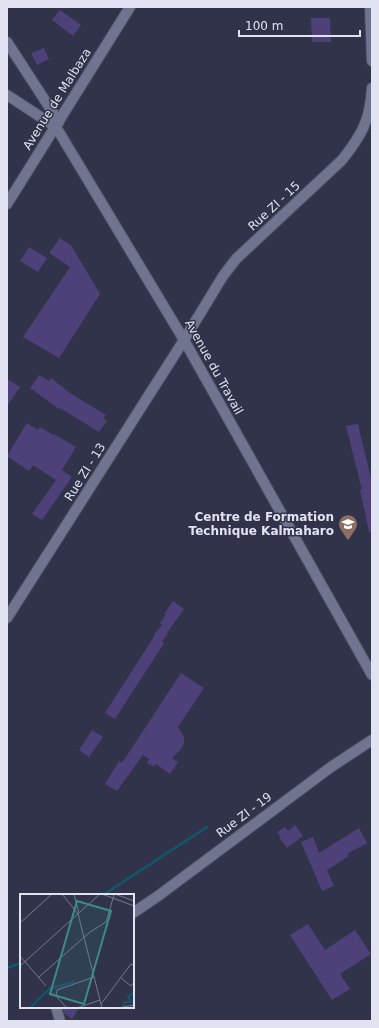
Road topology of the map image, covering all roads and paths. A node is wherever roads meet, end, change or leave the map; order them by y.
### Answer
1 (130, 7) edge
2 (370, 7) edge
3 (7, 42) edge
4 (372, 62) edge
5 (372, 88) edge
6 (7, 95) edge
7 (57, 124) junction
8 (7, 204) edge
9 (184, 340) junction
10 (7, 618) edge
11 (372, 675) edge
12 (372, 740) edge
13 (134, 912) edge
14 (56, 1008) edge
15 (60, 1021) edge

1 - 7 street, Avenue de Malbaza
2 - 4 street
3 - 7 street
5 - 9 street, Rue ZI - 15
6 - 7 street, Avenue du Travail
7 - 8 street, Avenue de Malbaza
7 - 9 street, Avenue du Travail
9 - 10 street, Rue ZI - 13
9 - 11 street, Avenue du Travail
12 - 13 street, Rue ZI - 19
14 - 15 street

